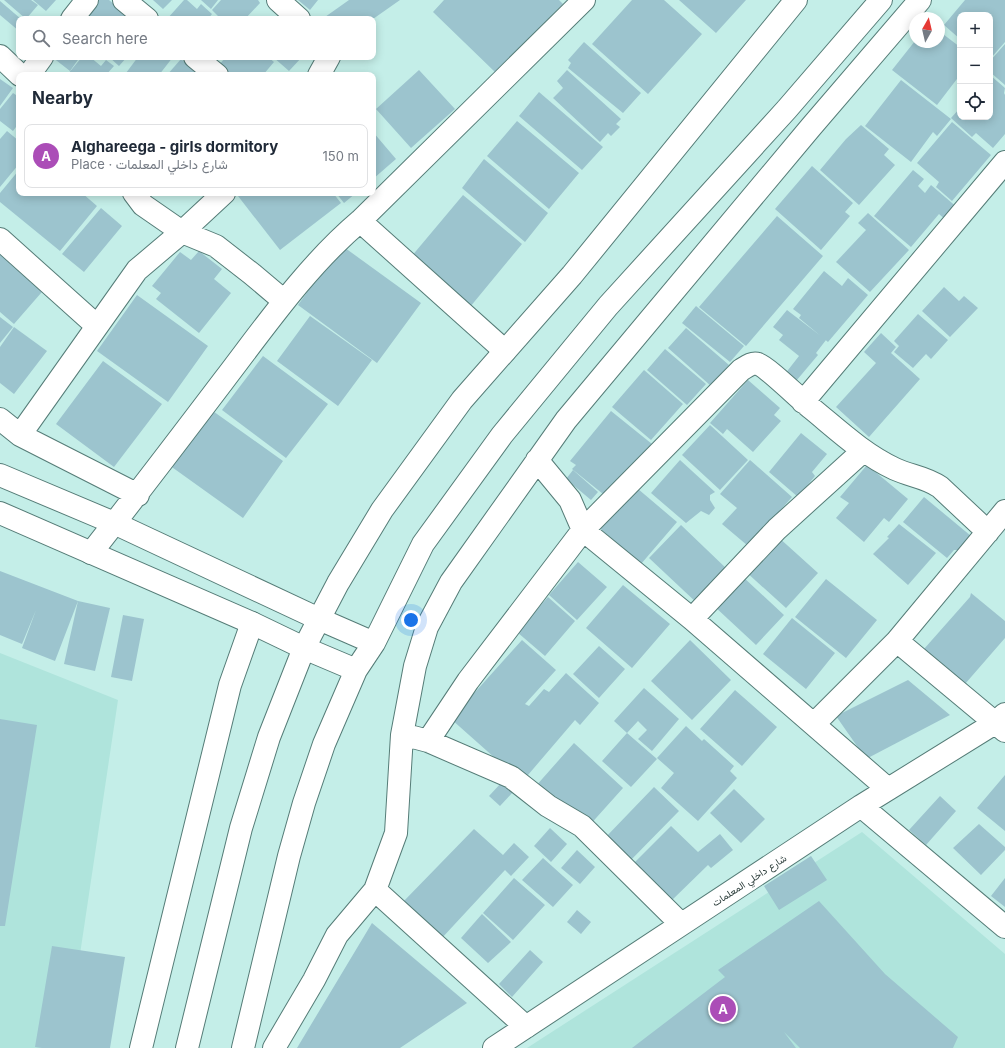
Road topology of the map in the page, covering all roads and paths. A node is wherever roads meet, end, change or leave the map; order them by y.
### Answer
1 (87, 0) edge
2 (124, 0) edge
3 (278, 0) edge
4 (584, 0) edge
5 (796, 0) edge
6 (881, 0) edge
7 (920, 0) edge
8 (74, 16) edge
9 (143, 16) edge
10 (296, 16) edge
11 (0, 56) edge
12 (40, 60) edge
13 (199, 60) edge
14 (327, 60) edge
15 (17, 72) edge
16 (30, 72) edge
17 (213, 72) edge
18 (321, 72) edge
19 (787, 108) junction
20 (811, 127) junction
21 (1005, 162) edge
22 (136, 196) edge
23 (221, 196) edge
24 (360, 221) junction
25 (182, 232) junction
26 (0, 239) edge
27 (284, 301) junction
28 (97, 326) junction
29 (505, 351) junction
30 (803, 402) junction
31 (0, 419) edge
32 (20, 435) junction
33 (863, 451) junction
34 (537, 460) junction
35 (0, 475) edge
36 (138, 494) junction
37 (1005, 511) edge
38 (0, 513) edge
39 (114, 523) junction
40 (583, 530) junction
41 (988, 532) junction
42 (91, 553) junction
43 (319, 619) junction
44 (692, 619) junction
45 (252, 623) junction
46 (897, 641) junction
47 (374, 643) junction
48 (304, 648) junction
49 (356, 670) junction
50 (1002, 723) edge
51 (814, 724) junction
52 (402, 735) junction
53 (428, 741) junction
54 (888, 789) junction
55 (861, 806) junction
56 (375, 890) junction
57 (681, 924) junction
58 (1005, 927) edge
59 (526, 1027) junction
60 (141, 1048) edge
61 (187, 1048) edge
62 (244, 1048) edge
63 (274, 1048) edge
64 (494, 1048) edge

1 - 8 street
2 - 9 street
3 - 10 street
4 - 24 street
5 - 29 street
6 - 19 street
7 - 20 street
11 - 15 street
12 - 16 street
13 - 17 street
14 - 18 street
19 - 20 street
19 - 47 street
20 - 34 street
21 - 30 street
22 - 25 street
23 - 25 street
24 - 27 street
24 - 29 street
25 - 27 street
25 - 28 street
26 - 28 street
27 - 36 street
28 - 32 street
29 - 43 street
30 - 33 street
30 - 40 street
31 - 32 street
32 - 36 street
33 - 41 street
33 - 44 street
34 - 40 street
34 - 52 street
35 - 39 street
36 - 39 street
37 - 41 street
38 - 42 street
39 - 42 street
39 - 43 street
40 - 44 street
40 - 53 street
41 - 46 street
42 - 45 street
43 - 47 street
43 - 48 street
44 - 51 street
45 - 48 street
45 - 60 street
46 - 50 street
46 - 51 street
47 - 49 street
48 - 49 street
48 - 61 street
49 - 62 street
50 - 54 street, شارع داخلي المعلمات
51 - 54 street
52 - 53 street
52 - 56 street
53 - 57 street
54 - 55 street, شارع داخلي المعلمات
55 - 57 street, شارع داخلي المعلمات
55 - 58 street
56 - 59 street
56 - 63 street
57 - 59 street, شارع داخلي المعلمات
59 - 64 street, شارع داخلي المعلمات

